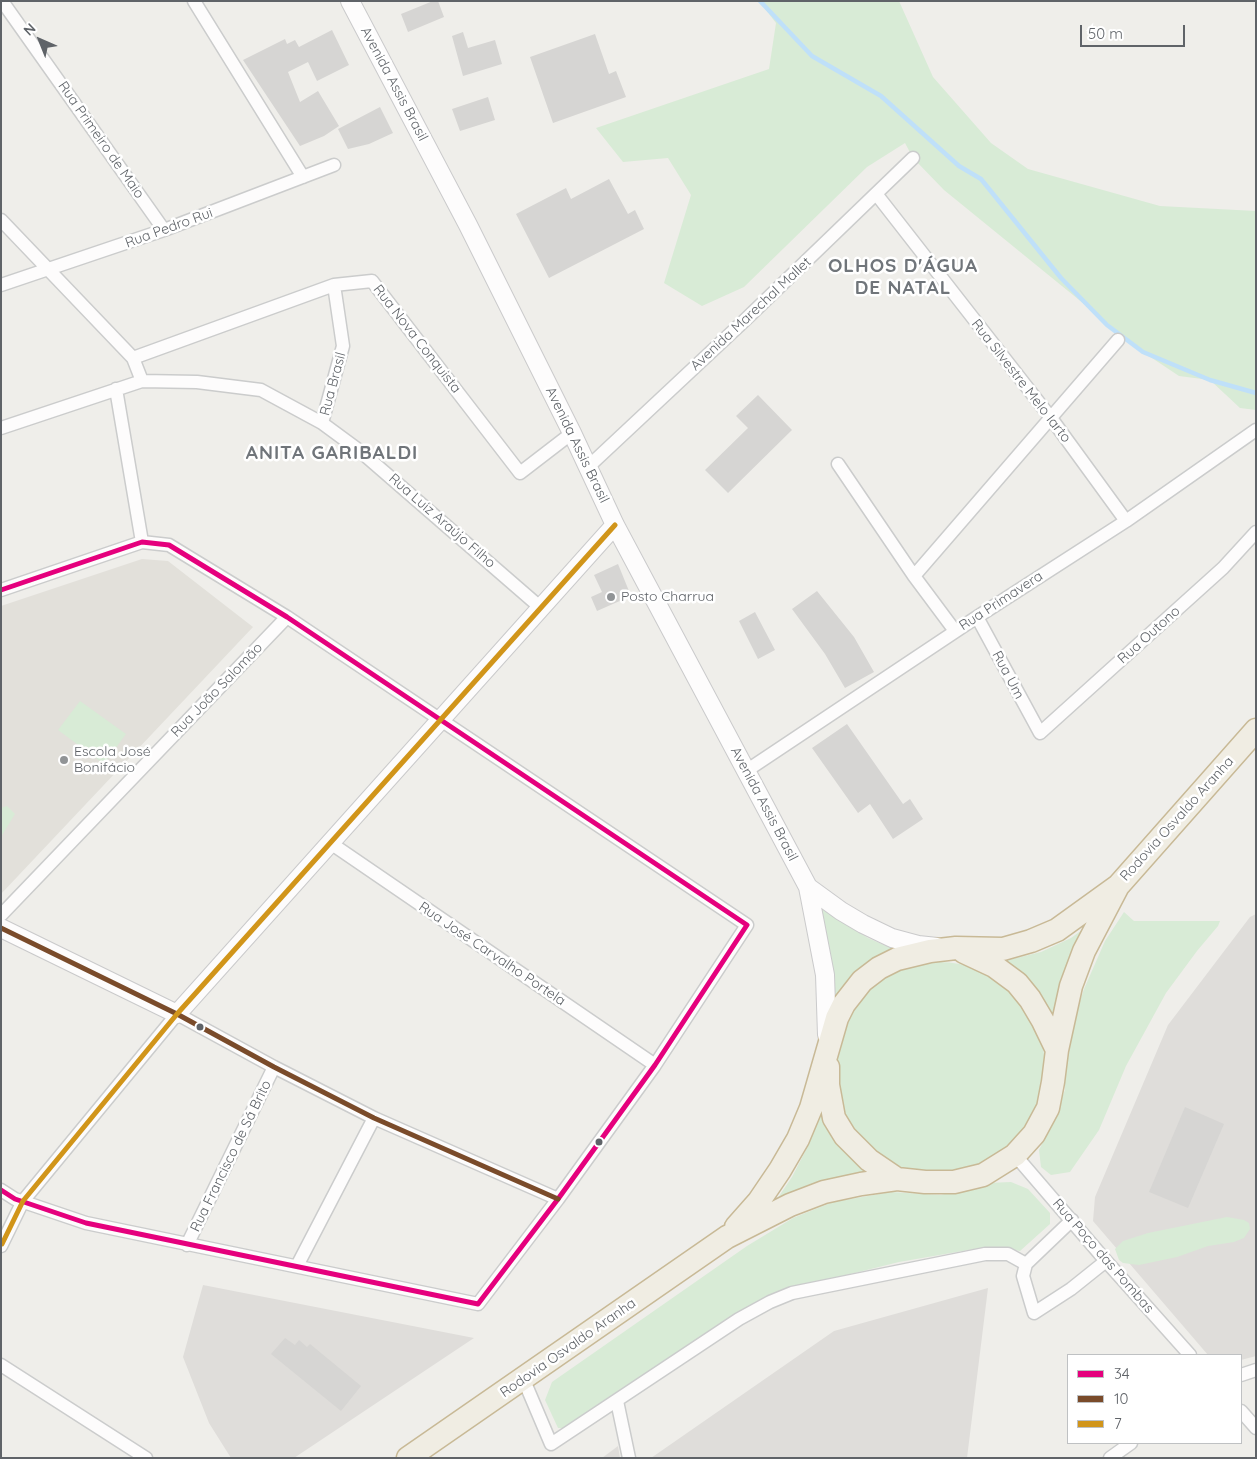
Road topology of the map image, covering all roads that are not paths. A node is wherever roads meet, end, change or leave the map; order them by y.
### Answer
1 (2, 1) edge
2 (194, 1) edge
3 (350, 1) edge
4 (913, 158) dead end
5 (334, 165) dead end
6 (303, 177) junction
7 (876, 195) junction
8 (1, 220) edge
9 (164, 230) junction
10 (49, 270) junction
11 (1, 284) edge
12 (334, 285) junction
13 (1118, 340) dead end
14 (134, 358) junction
15 (142, 381) junction
16 (116, 389) junction
17 (1051, 418) junction
18 (322, 423) junction
19 (1, 428) edge
20 (1256, 430) edge
21 (572, 433) junction
22 (838, 464) dead end
23 (588, 467) junction
24 (1126, 521) junction
25 (615, 524) junction
26 (1256, 532) edge
27 (142, 542) junction
28 (914, 576) junction
29 (1, 590) edge
30 (541, 608) junction
31 (287, 617) junction
32 (977, 617) junction
33 (955, 631) junction
34 (441, 720) junction
35 (1256, 730) edge
36 (1040, 734) joint
37 (746, 771) junction
38 (329, 842) junction
39 (1118, 886) junction
40 (808, 887) junction
41 (1, 915) edge
42 (1, 928) edge
43 (956, 948) junction
44 (177, 1014) junction
45 (1057, 1050) junction
46 (827, 1051) junction
47 (655, 1065) junction
48 (274, 1067) junction
49 (374, 1118) junction
50 (1015, 1156) junction
51 (897, 1179) junction
52 (1, 1190) edge
53 (558, 1200) junction
54 (23, 1202) junction
55 (1072, 1220) junction
56 (727, 1237) junction
57 (187, 1245) junction
58 (1, 1246) edge
59 (1106, 1261) junction
60 (1026, 1264) junction
61 (297, 1266) junction
62 (1189, 1354) edge
63 (1, 1364) edge
64 (1256, 1370) edge
65 (1242, 1375) edge
66 (523, 1378) junction
67 (617, 1401) junction
68 (1242, 1412) edge
69 (1256, 1428) edge
70 (1130, 1444) edge
71 (146, 1458) edge
72 (408, 1458) edge
73 (629, 1458) edge
74 (1110, 1458) edge

1 - 9 street, Rua Primeiro de Maio
2 - 6 street
3 - 21 main road, Avenida Assis Brasil
4 - 7 street, Avenida Marechal Mallet
5 - 6 street, Rua Pedro Rui
6 - 9 street, Rua Pedro Rui
7 - 17 street, Rua Silvestre Melo Iarto
7 - 23 street, Avenida Marechal Mallet
8 - 10 street
9 - 10 street, Rua Pedro Rui
10 - 11 street, Rua Pedro Rui
10 - 14 street
12 - 14 street, Rua Nova Conquista
12 - 18 street, Rua Brasil
12 - 21 street, Rua Nova Conquista
13 - 17 street
14 - 15 street
15 - 16 street, Rua Luiz Araújo Filho
15 - 18 street, Rua Luiz Araújo Filho
16 - 19 street, Rua Luiz Araújo Filho
16 - 27 street
17 - 24 street, Rua Silvestre Melo Iarto
17 - 28 street
18 - 30 street, Rua Luiz Araújo Filho
20 - 24 street, Rua Primavera
21 - 23 main road, Avenida Assis Brasil
22 - 28 street
23 - 25 main road, Avenida Assis Brasil
24 - 32 street, Rua Primavera
25 - 30 main road
25 - 37 main road, Avenida Assis Brasil
26 - 36 street, Rua Outono
27 - 29 street
27 - 31 street
28 - 33 street
30 - 34 main road
31 - 34 street
31 - 41 street, Rua João Salomão
32 - 33 street, Rua Primavera
32 - 36 street, Rua Um
33 - 37 street, Rua Primavera
34 - 38 main road
34 - 47 street
35 - 39 highway, Rodovia Osvaldo Aranha
37 - 40 main road, Avenida Assis Brasil
38 - 44 main road
38 - 47 street, Rua José Carvalho Portela
39 - 43 highway
39 - 45 highway
40 - 43 main road, Avenida Assis Brasil
40 - 46 main road, Avenida Assis Brasil
42 - 44 main road
43 - 45 highway
43 - 46 highway
44 - 48 street
44 - 54 street
45 - 50 highway
46 - 51 highway
46 - 56 highway
47 - 53 street
48 - 49 street
48 - 57 street, Rua Francisco de Sá Brito
49 - 53 street
49 - 61 street
50 - 51 highway
50 - 55 street, Rua Poço das Pombas
51 - 56 highway
52 - 54 street
53 - 61 street
54 - 57 street
54 - 58 street
55 - 59 street, Rua Poço das Pombas
55 - 60 street
56 - 66 highway, Rodovia Osvaldo Aranha
57 - 61 street
59 - 60 street
59 - 62 street, Rua Poço das Pombas
60 - 67 street
63 - 71 street
64 - 65 street
66 - 67 street
66 - 72 highway, Rodovia Osvaldo Aranha
67 - 73 street
68 - 69 street
70 - 74 street

